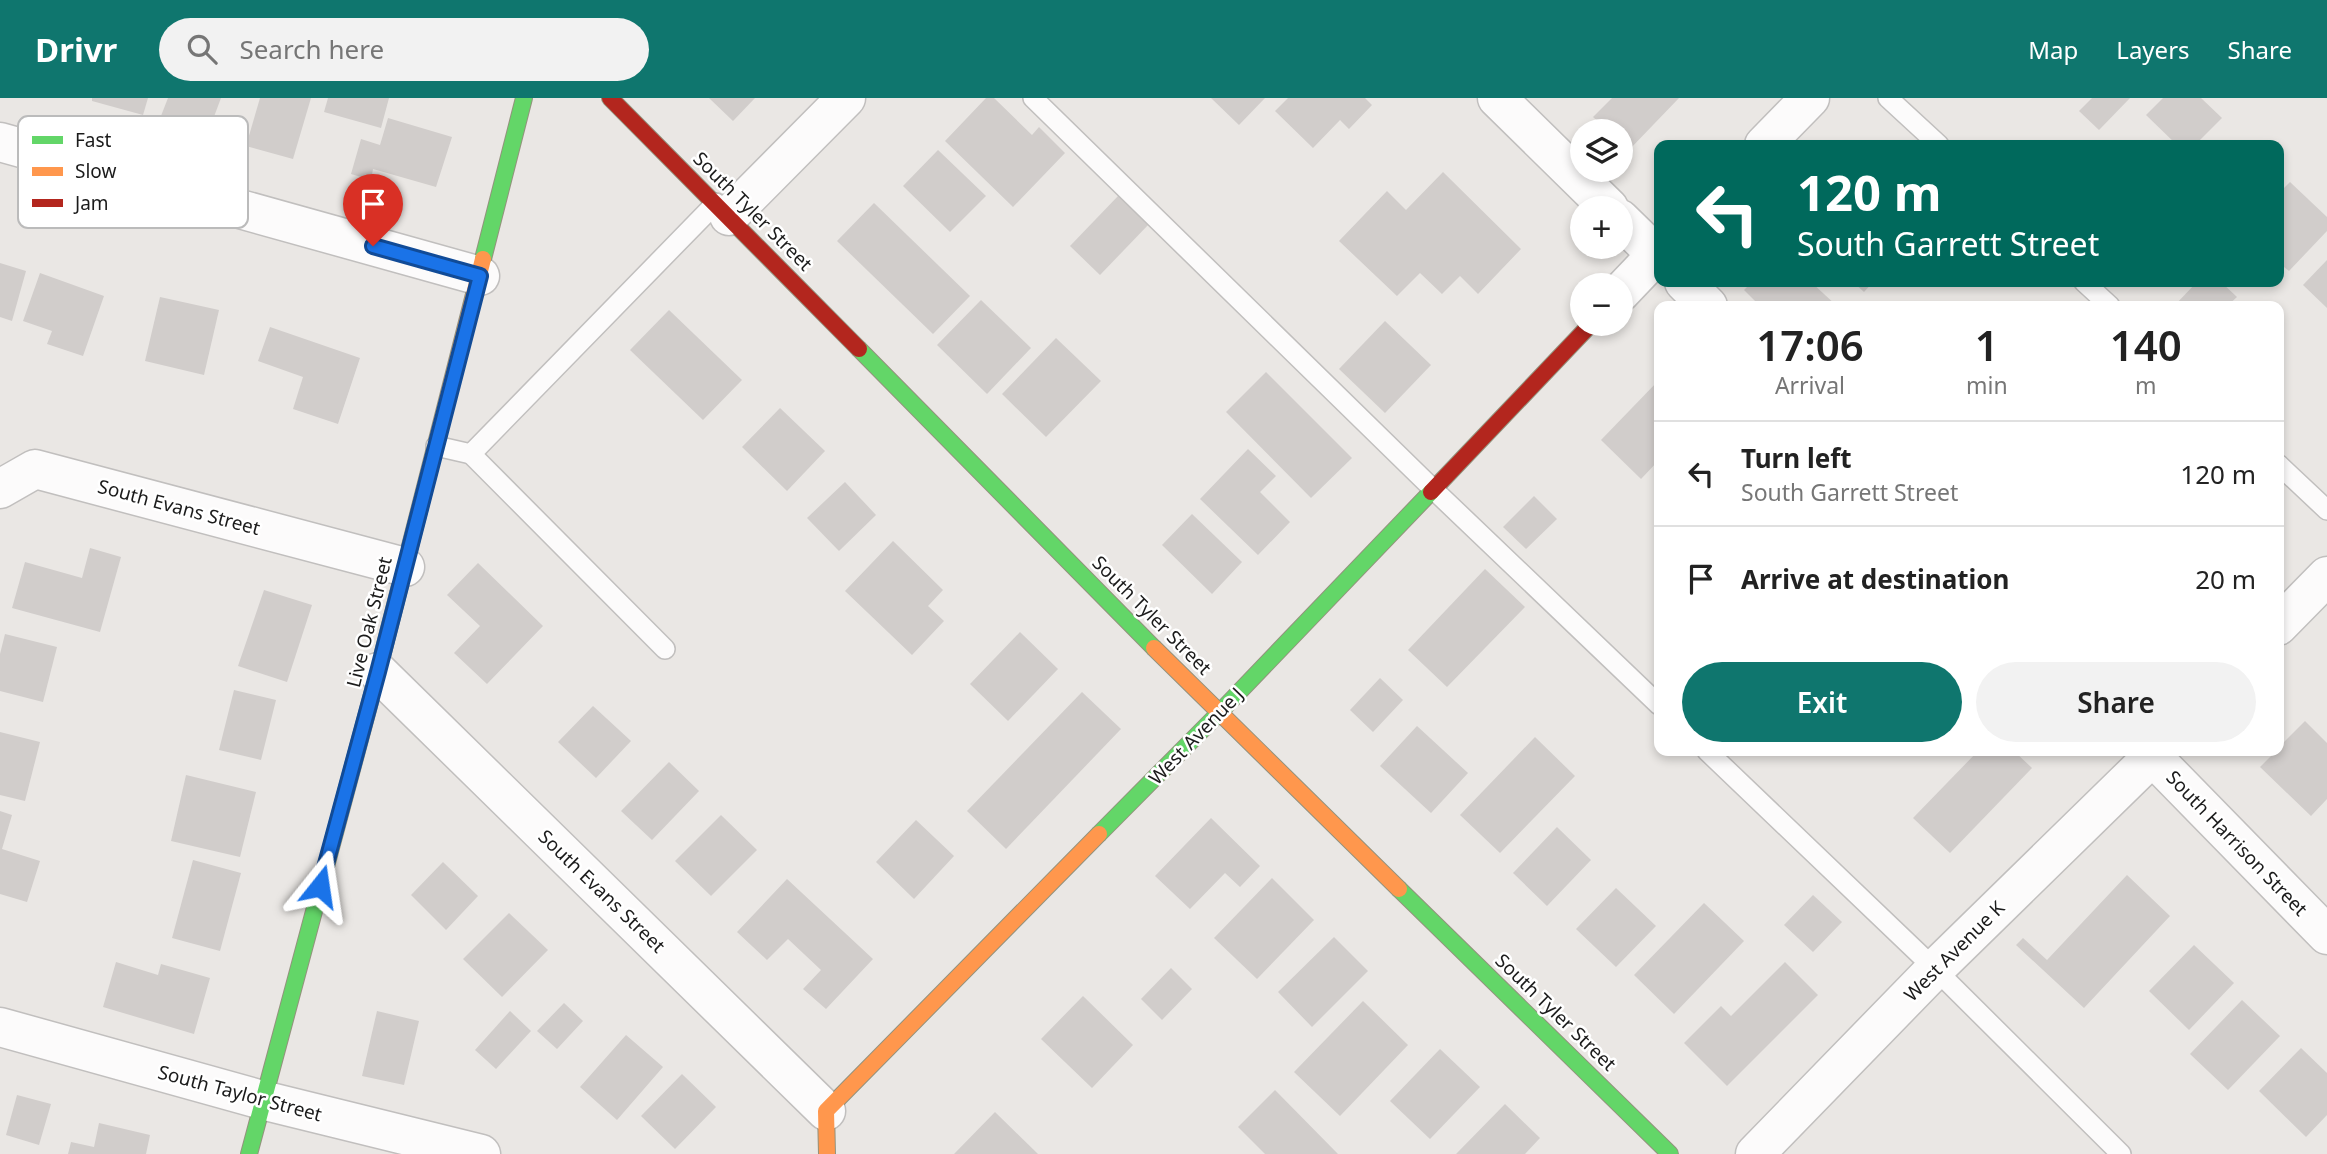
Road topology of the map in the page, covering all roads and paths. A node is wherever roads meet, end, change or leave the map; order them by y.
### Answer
1 (524, 98) edge
2 (610, 98) edge
3 (846, 98) edge
4 (1033, 98) edge
5 (1497, 98) edge
6 (1810, 98) edge
7 (1888, 98) edge
8 (1769, 140) edge
9 (1934, 140) edge
10 (0, 142) edge
11 (18, 147) edge
12 (1597, 196) edge
13 (723, 209) junction
14 (248, 211) edge
15 (1633, 231) edge
16 (1654, 251) edge
17 (1654, 259) edge
18 (480, 276) junction
19 (1633, 280) edge
20 (1689, 287) edge
21 (2089, 287) edge
22 (1703, 301) edge
23 (2105, 301) edge
24 (1580, 336) edge
25 (436, 446) junction
26 (471, 454) junction
27 (2284, 470) edge
28 (0, 489) edge
29 (1433, 489) junction
30 (2327, 510) edge
31 (405, 567) junction
32 (2327, 576) edge
33 (2284, 620) edge
34 (665, 649) dead end
35 (378, 672) junction
36 (1654, 700) edge
37 (1219, 713) junction
38 (1712, 756) edge
39 (2148, 756) edge
40 (2156, 756) edge
41 (2327, 935) edge
42 (1935, 968) junction
43 (0, 1027) edge
44 (262, 1100) junction
45 (826, 1111) junction
46 (249, 1154) edge
47 (481, 1154) edge
48 (827, 1154) edge
49 (1670, 1154) edge
50 (1755, 1154) edge
51 (2120, 1154) edge

1 - 18 street, Live Oak Street
2 - 13 street, South Tyler Street
3 - 13 street
4 - 29 lane
5 - 12 street
6 - 8 street
7 - 9 lane
10 - 11 street
13 - 26 lane
13 - 37 street, South Tyler Street
14 - 18 street
15 - 16 street
17 - 19 street
18 - 25 street, Live Oak Street
20 - 22 street
21 - 23 lane
24 - 29 street, West Avenue J
25 - 26 lane
25 - 31 street, Live Oak Street
26 - 34 lane
27 - 30 lane
28 - 31 street, South Evans Street
29 - 36 lane
29 - 37 street, West Avenue J
31 - 35 street, Live Oak Street
32 - 33 street
35 - 44 street, Live Oak Street
35 - 45 street, South Evans Street
37 - 45 street, West Avenue J
37 - 49 street, South Tyler Street
38 - 42 lane
39 - 42 street, West Avenue K
40 - 41 street, South Harrison Street
42 - 50 street, West Avenue K
42 - 51 lane
43 - 44 street, South Taylor Street
44 - 46 street, Live Oak Street
44 - 47 street, South Taylor Street
45 - 48 street

